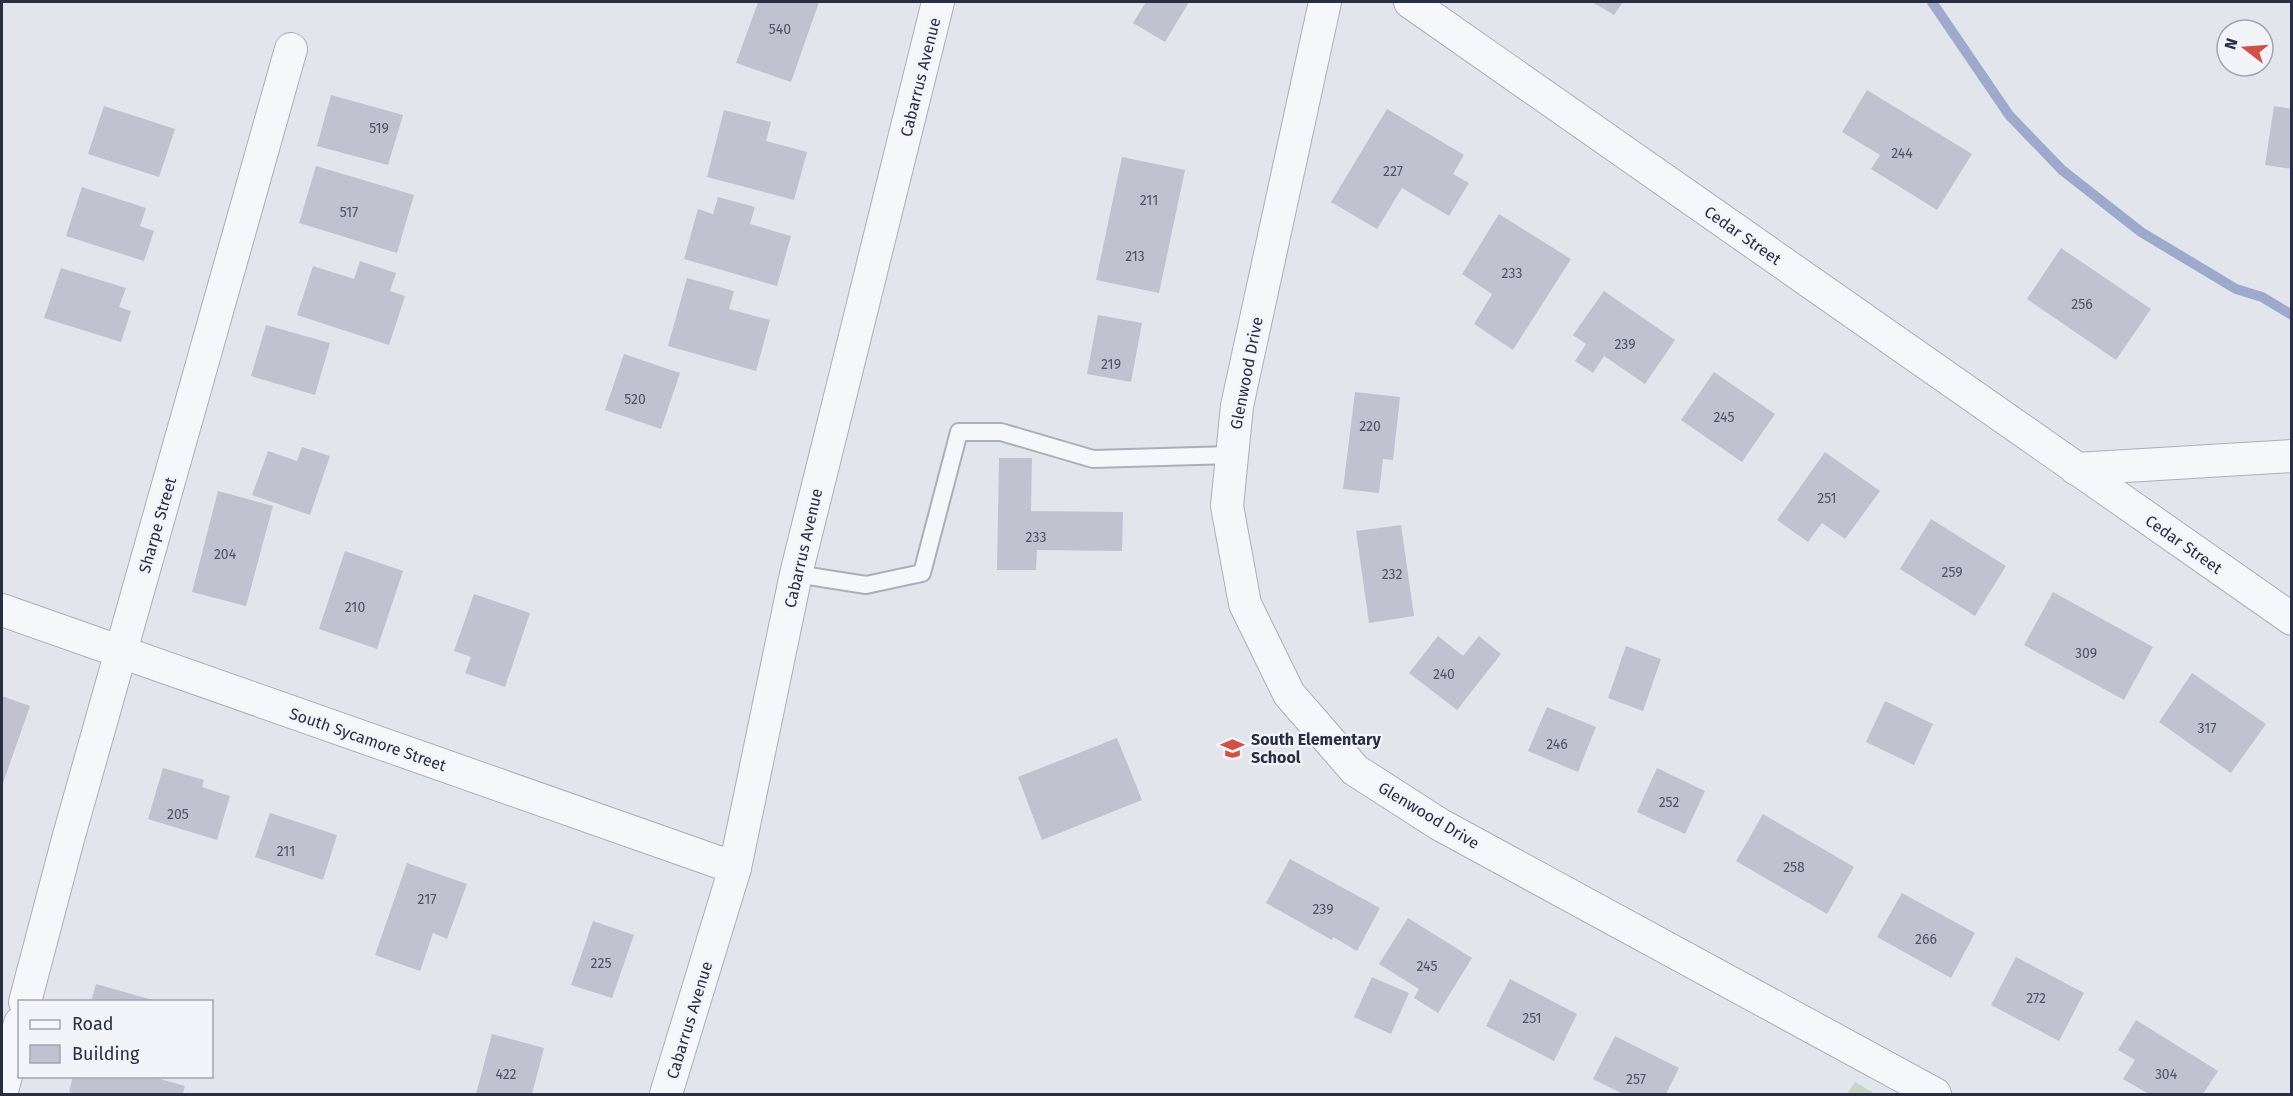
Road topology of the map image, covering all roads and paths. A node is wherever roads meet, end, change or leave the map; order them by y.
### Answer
1 (938, 2) edge
2 (1325, 2) edge
3 (1410, 2) edge
4 (291, 50) dead end
5 (1232, 455) junction
6 (2292, 456) edge
7 (2076, 469) junction
8 (796, 574) junction
9 (2, 610) edge
10 (2292, 620) edge
11 (121, 652) junction
12 (735, 868) junction
13 (26, 1000) edge
14 (18, 1031) edge
15 (2, 1091) edge
16 (666, 1095) edge
17 (1935, 1095) edge

1 - 8 street, Cabarrus Avenue
2 - 5 street, Glenwood Drive
3 - 7 street, Cedar Street
4 - 11 street, Sharpe Street
5 - 8 lane
5 - 17 street, Glenwood Drive
6 - 7 street
7 - 10 street, Cedar Street
8 - 12 street, Cabarrus Avenue
9 - 11 street, South Sycamore Street
11 - 12 street, South Sycamore Street
11 - 13 street, Sharpe Street
12 - 16 street, Cabarrus Avenue
14 - 15 street

